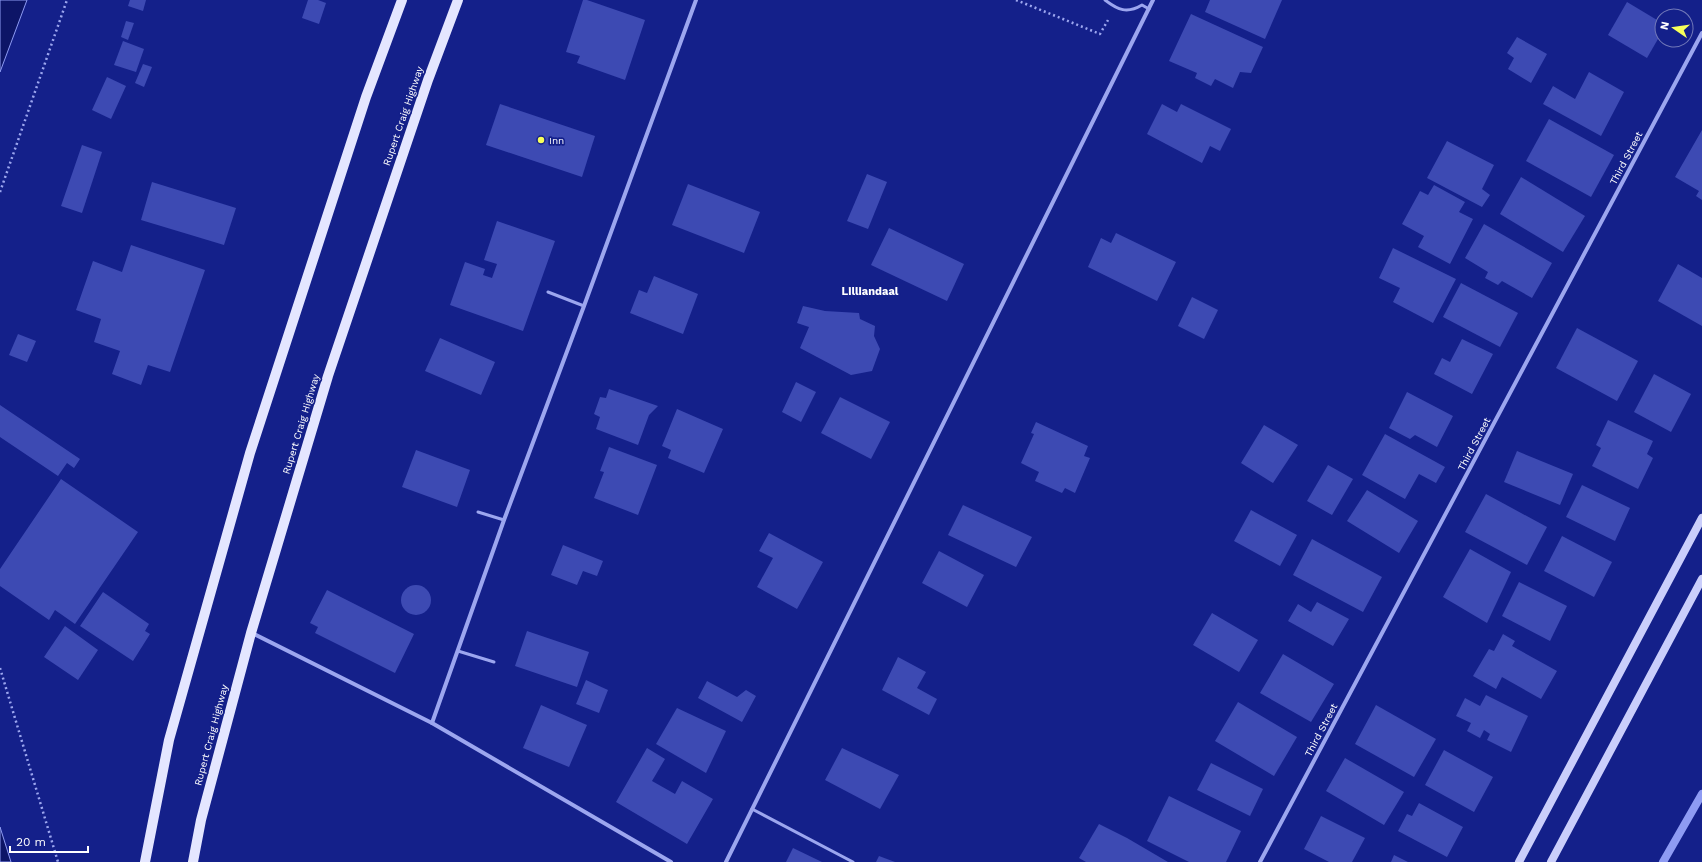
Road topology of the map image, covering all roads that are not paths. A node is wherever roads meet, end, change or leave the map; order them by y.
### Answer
1 (401, 0) edge
2 (458, 0) edge
3 (696, 0) edge
4 (1105, 0) edge
5 (1145, 0) edge
6 (1154, 0) edge
7 (1142, 5) junction
8 (1149, 9) junction
9 (1702, 33) edge
10 (548, 292) dead end
11 (584, 306) junction
12 (478, 512) dead end
13 (1702, 518) edge
14 (504, 520) junction
15 (1702, 579) edge
16 (251, 633) junction
17 (458, 651) junction
18 (494, 662) dead end
19 (432, 723) junction
20 (752, 809) junction
21 (145, 862) edge
22 (194, 862) edge
23 (671, 862) edge
24 (726, 862) edge
25 (853, 862) edge
26 (1260, 862) edge
27 (1519, 862) edge
28 (1551, 862) edge

1 - 21 main road
2 - 16 main road, Rupert Craig Highway
3 - 11 street
4 - 7 lane
5 - 7 lane
6 - 8 street
7 - 8 lane
8 - 20 street
9 - 26 street, Third Street
10 - 11 lane
11 - 14 street
12 - 14 lane
13 - 27 main road
14 - 17 street
15 - 28 main road
16 - 19 street
16 - 22 main road, Rupert Craig Highway
17 - 18 lane
17 - 19 street
19 - 23 street
20 - 24 street
20 - 25 lane

